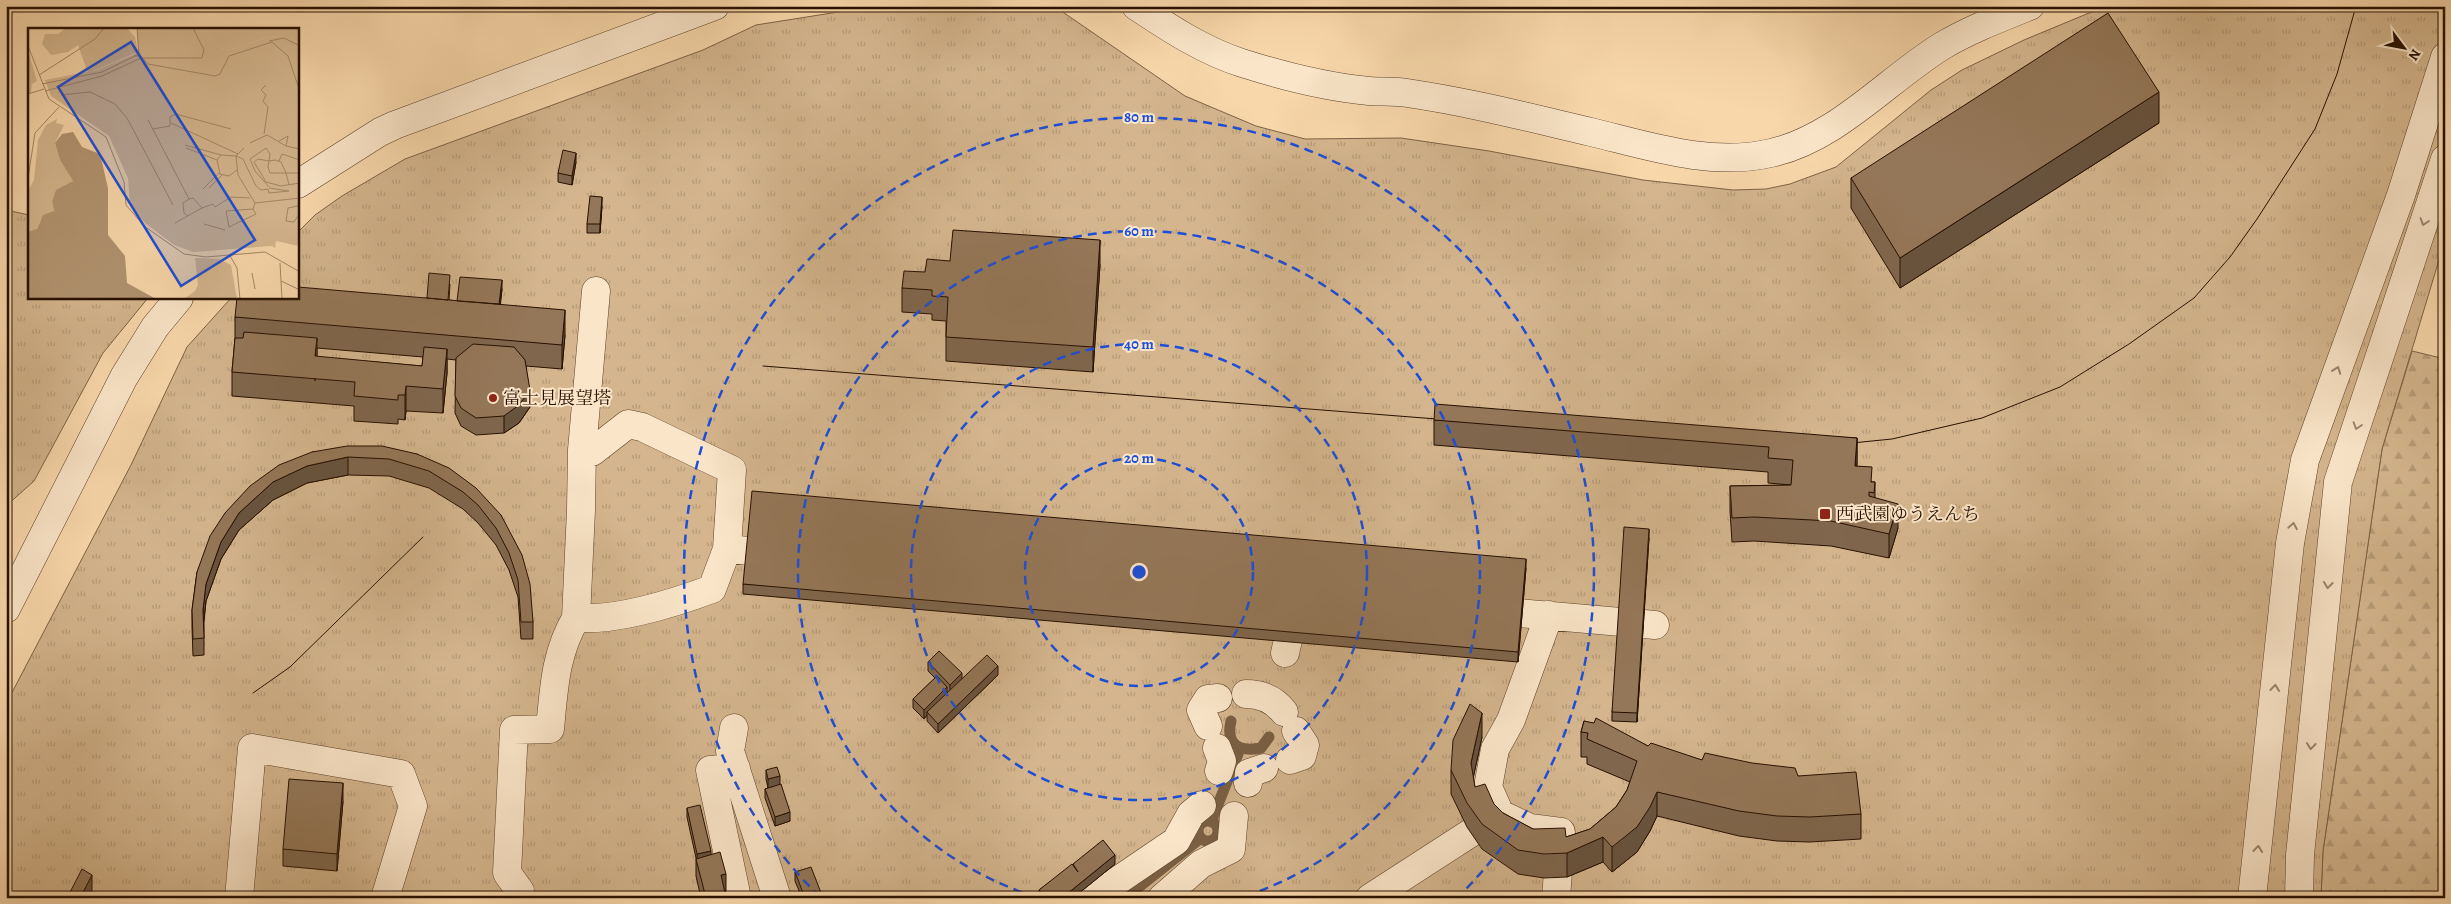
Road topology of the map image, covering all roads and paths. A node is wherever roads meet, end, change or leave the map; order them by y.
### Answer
1 (715, 6) edge
2 (1136, 6) edge
3 (2030, 6) edge
4 (2445, 57) edge
5 (2445, 159) edge
6 (299, 183) edge
7 (596, 291) dead end
8 (179, 299) edge
9 (582, 450) junction
10 (727, 549) junction
11 (811, 556) edge
12 (1298, 595) edge
13 (8, 603) edge
14 (1463, 608) edge
15 (1549, 615) junction
16 (576, 618) junction
17 (1655, 625) dead end
18 (1285, 653) dead end
19 (1246, 694) dead end
20 (1218, 698) dead end
21 (734, 728) dead end
22 (1215, 748) dead end
23 (1290, 760) dead end
24 (736, 768) junction
25 (1202, 805) dead end
26 (1500, 814) junction
27 (1234, 816) dead end
28 (2300, 855) junction
29 (239, 898) edge
30 (385, 898) edge
31 (518, 898) edge
32 (738, 898) edge
33 (777, 898) edge
34 (1092, 898) edge
35 (1162, 898) edge
36 (1370, 898) edge
37 (1556, 898) edge
38 (2252, 898) edge
39 (2283, 898) edge
40 (2299, 898) edge

1 - 6 street
2 - 3 street
38 -> 4 street
5 -> 28 street
7 - 9 street
8 - 13 street
9 - 10 street
9 - 16 street
10 - 11 street
10 - 16 street
12 - 18 street
14 - 15 street
15 - 17 street
15 - 26 street
16 - 31 street
19 - 23 street
20 - 22 street
21 - 24 street
24 - 32 street
24 - 33 street
25 - 34 street
26 - 36 street
26 - 37 street
27 - 35 street
28 - 39 street
28 - 40 street
29 - 30 street

